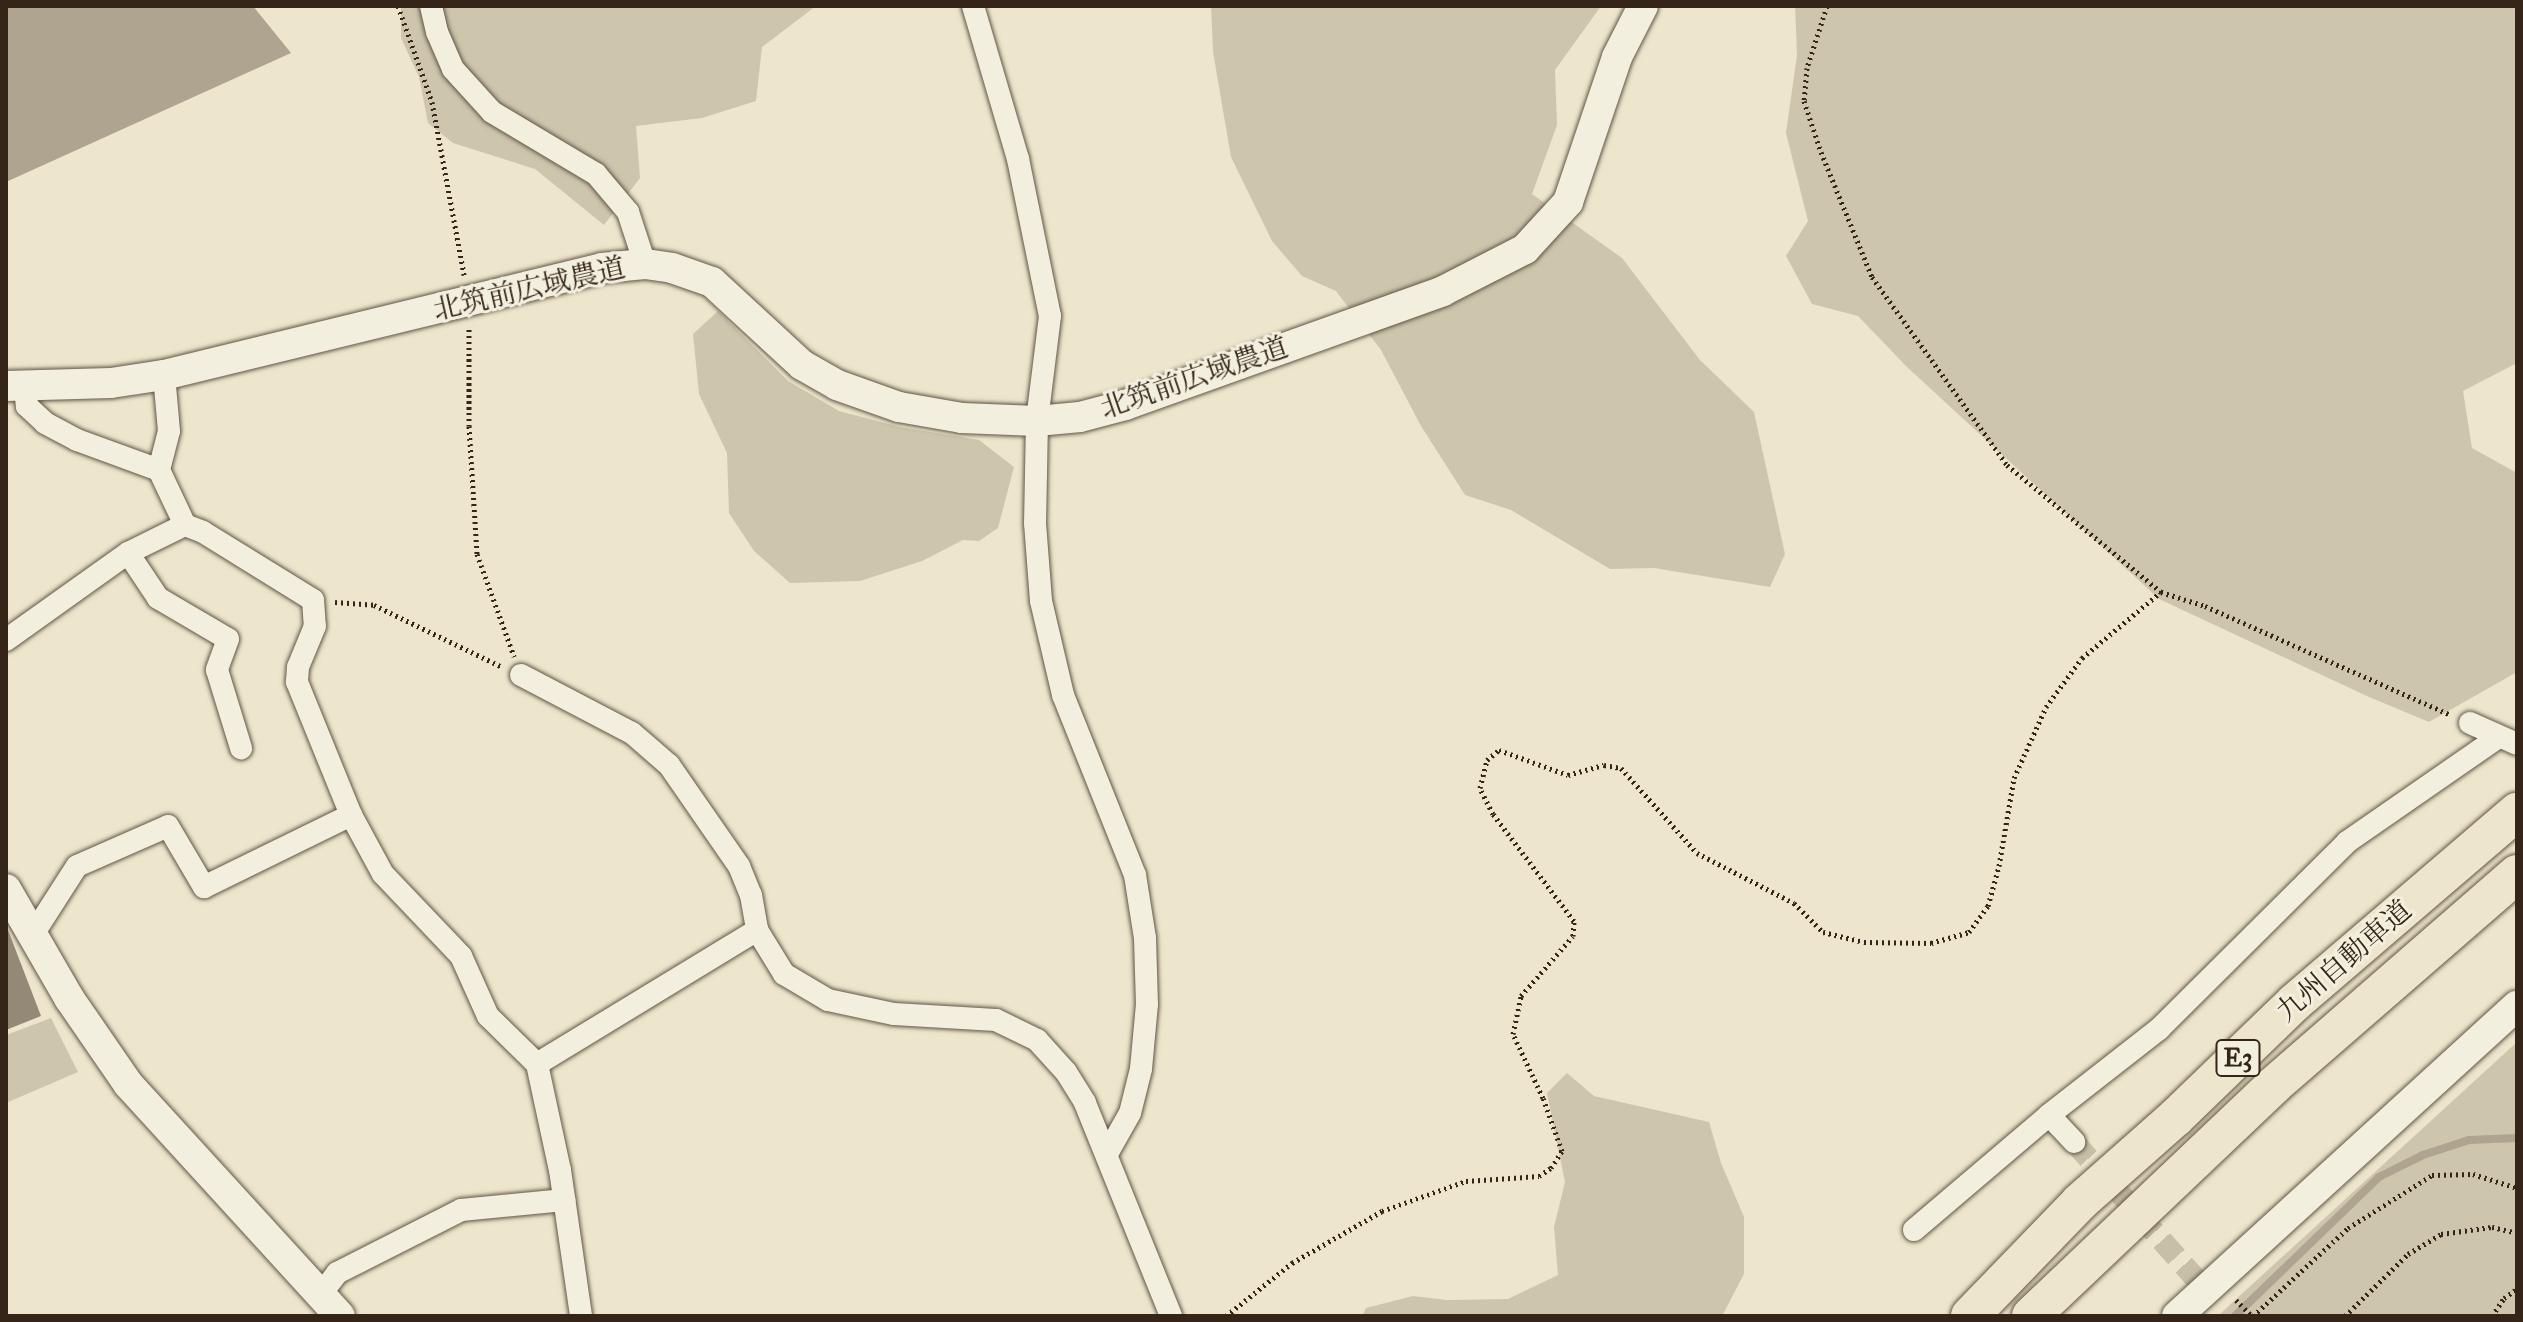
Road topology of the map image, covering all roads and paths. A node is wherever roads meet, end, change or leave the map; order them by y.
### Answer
1 (398, 6) edge
2 (431, 6) edge
3 (973, 6) edge
4 (1643, 6) edge
5 (1827, 6) edge
6 (645, 264) junction
7 (465, 302) junction
8 (164, 375) junction
9 (16, 385) edge
10 (1037, 421) junction
11 (159, 470) junction
12 (185, 525) junction
13 (128, 553) junction
14 (2161, 592) junction
15 (313, 600) junction
16 (6, 640) edge
17 (521, 675) junction
18 (2470, 723) joint
19 (2507, 741) edge
20 (241, 748) dead end
21 (2517, 812) edge
22 (351, 815) junction
23 (2517, 874) edge
24 (6, 889) edge
25 (757, 930) junction
26 (32, 936) junction
27 (2517, 1006) edge
28 (537, 1064) junction
29 (2049, 1115) junction
30 (2074, 1142) tunnel mouth
31 (1107, 1154) junction
32 (2517, 1188) edge
33 (565, 1200) junction
34 (1914, 1230) dead end
35 (2517, 1233) edge
36 (2517, 1289) edge
37 (330, 1305) edge
38 (581, 1316) edge
39 (1171, 1316) edge
40 (1226, 1316) edge
41 (1970, 1316) edge
42 (2031, 1316) edge
43 (2177, 1316) edge
44 (2253, 1316) edge
45 (2345, 1316) edge
46 (2492, 1316) edge

1 - 7 path
2 - 6 street
3 - 10 street
4 - 10 street, 北筑前広域農道
5 - 14 path
6 - 7 street, 北筑前広域農道
6 - 10 street, 北筑前広域農道
7 - 8 street, 北筑前広域農道
7 - 17 path
8 - 9 street, 北筑前広域農道
8 - 11 street
9 - 11 street
10 - 31 street
11 - 12 street
12 - 13 street
12 - 15 street
13 - 16 street
13 - 20 street
14 - 18 path
14 - 40 path
15 - 17 path
15 - 22 street
17 - 25 street
18 - 19 street
19 - 29 street
21 - 41 highway, 九州自動車道 / E3
22 - 26 street
22 - 28 street
23 - 42 highway, 九州自動車道 / E3
24 - 26 street
25 - 28 street
25 - 31 street
26 - 37 street
27 - 43 street
28 - 33 street
29 - 30 street
29 - 34 street
31 - 39 street
32 - 44 path
33 - 37 street
33 - 38 street
35 - 45 path
36 - 46 path

